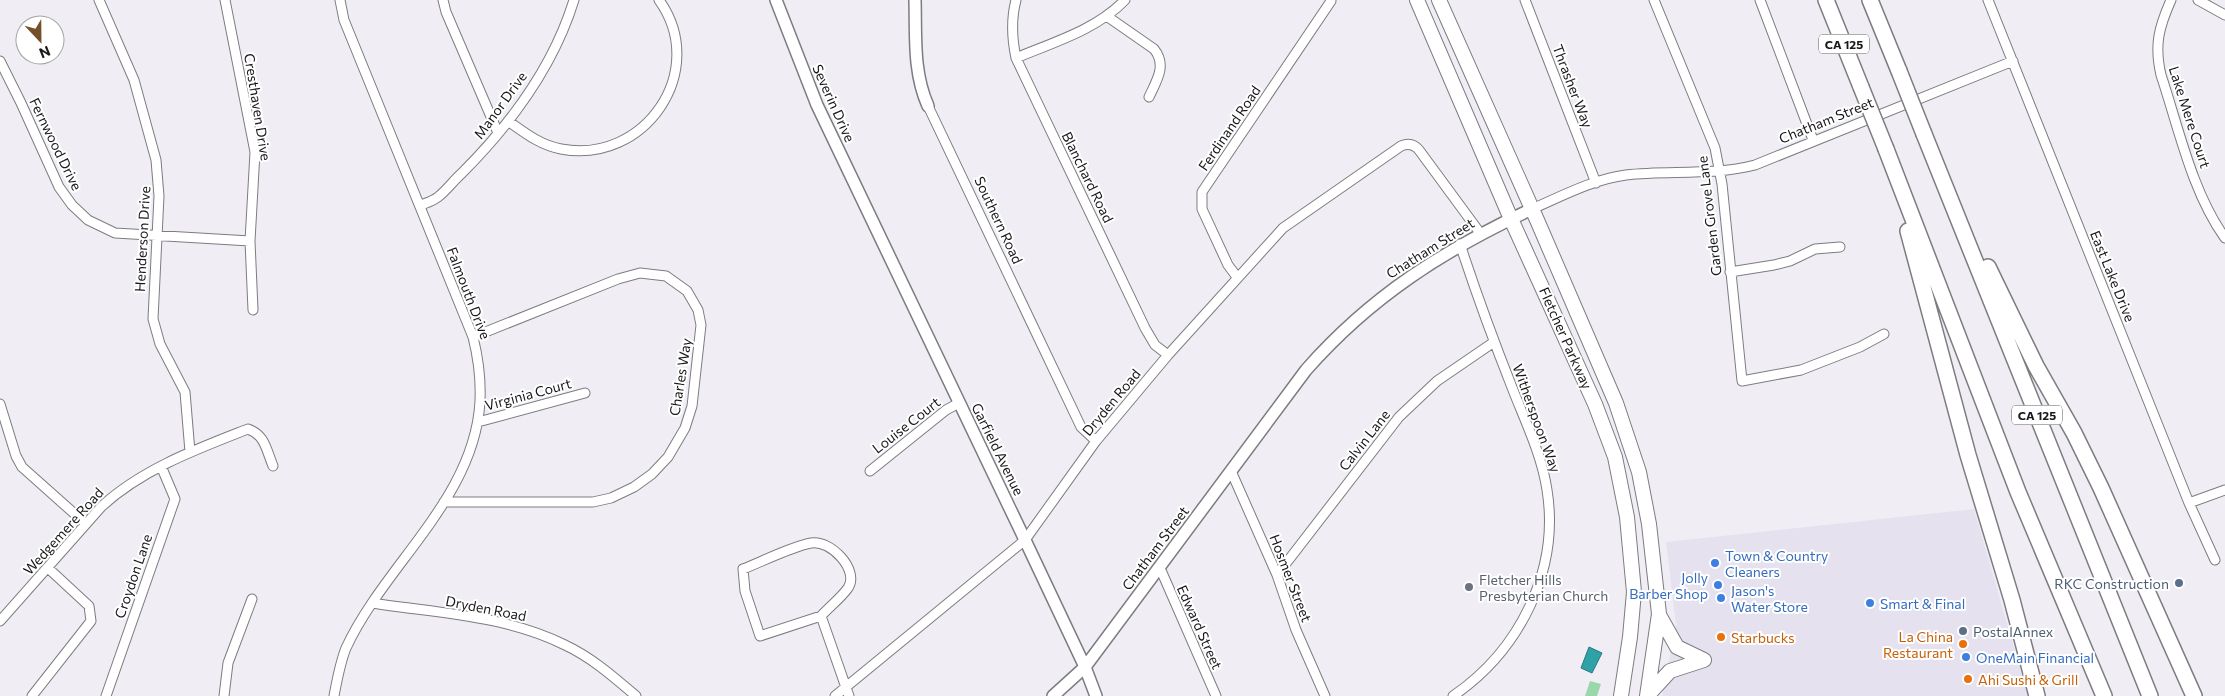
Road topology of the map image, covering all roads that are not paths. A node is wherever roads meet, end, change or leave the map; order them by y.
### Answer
1 (99, 0) edge
2 (225, 0) edge
3 (340, 0) edge
4 (443, 0) edge
5 (574, 0) edge
6 (659, 0) edge
7 (776, 0) edge
8 (915, 0) edge
9 (1016, 0) edge
10 (1125, 0) edge
11 (1416, 0) edge
12 (1439, 0) edge
13 (1525, 0) edge
14 (1654, 0) edge
15 (1760, 0) edge
16 (1826, 0) edge
17 (1870, 0) edge
18 (1988, 0) edge
19 (2171, 0) edge
20 (2198, 0) edge
21 (1332, 1) edge
22 (2225, 15) edge
23 (1108, 17) junction
24 (1016, 58) junction
25 (0, 61) edge
26 (2013, 61) junction
27 (1149, 97) dead end
28 (928, 106) joint
29 (508, 121) junction
30 (498, 133) junction
31 (1814, 140) junction
32 (1888, 155) junction
33 (1719, 171) junction
34 (1942, 179) junction
35 (1596, 182) junction
36 (420, 206) junction
37 (1532, 209) junction
38 (869, 217) joint
39 (1511, 219) junction
40 (1480, 233) junction
41 (156, 236) junction
42 (2225, 238) edge
43 (250, 241) junction
44 (1460, 244) junction
45 (1840, 247) dead end
46 (1730, 272) junction
47 (1237, 277) junction
48 (253, 310) dead end
49 (1884, 334) dead end
50 (473, 336) junction
51 (1494, 342) junction
52 (1168, 355) junction
53 (585, 394) dead end
54 (959, 403) junction
55 (0, 404) edge
56 (478, 422) junction
57 (1096, 441) junction
58 (190, 452) junction
59 (160, 466) junction
60 (273, 466) dead end
61 (870, 471) dead end
62 (1231, 471) junction
63 (2225, 490) edge
64 (444, 502) junction
65 (2189, 503) junction
66 (86, 524) junction
67 (1025, 540) junction
68 (2215, 560) dead end
69 (48, 568) junction
70 (1160, 568) junction
71 (1277, 576) junction
72 (252, 599) dead end
73 (372, 603) junction
74 (1659, 614) junction
75 (821, 616) junction
76 (0, 621) edge
77 (1084, 667) junction
78 (847, 686) junction
79 (32, 696) edge
80 (106, 696) edge
81 (224, 696) edge
82 (334, 696) edge
83 (636, 696) edge
84 (835, 696) edge
85 (849, 696) edge
86 (1053, 696) edge
87 (1096, 696) edge
88 (1216, 696) edge
89 (1325, 696) edge
90 (1453, 696) edge
91 (1621, 696) edge
92 (1647, 696) edge
93 (2037, 696) edge
94 (2104, 696) edge
95 (2150, 696) edge
96 (2194, 696) edge

1 - 41 street, Henderson Drive
2 - 43 street, Cresthaven Drive
3 - 36 street, Falmouth Drive
4 - 30 street
5 - 29 street, Manor Drive
6 - 29 street
7 - 38 street, Severin Drive
8 - 28 street, Southern Road
9 - 24 street, Blanchard Road
10 - 23 street
11 - 39 main road, Fletcher Parkway
12 - 37 main road, Fletcher Parkway
13 - 35 street, Thrasher Way
14 - 33 street, Garden Grove Lane
15 - 31 street
16 - 32 highway, CA 125, bridge
17 - 34 highway, CA 125, bridge
18 - 26 street, East Lake Drive
19 - 42 street, Lake Mere Court
20 - 22 street
21 - 47 street, Ferdinand Road
23 - 24 street
23 - 27 street
24 - 52 street, Blanchard Road
25 - 41 street, Fernwood Drive
26 - 31 street, Chatham Street
26 - 65 street, East Lake Drive
28 - 57 street, Southern Road
29 - 30 street, Manor Drive
30 - 36 street, Manor Drive
31 - 33 street, Chatham Street
32 - 93 highway
32 - 94 highway, CA 125
33 - 35 street, Chatham Street
33 - 46 street, Garden Grove Lane
34 - 95 highway, CA 125
34 - 96 highway
35 - 37 street, Chatham Street
36 - 50 street, Falmouth Drive
37 - 39 street, Chatham Street
37 - 74 main road, Fletcher Parkway
38 - 54 street, Garfield Avenue
39 - 40 street, Chatham Street
39 - 91 main road, Fletcher Parkway
40 - 44 street, Chatham Street
40 - 47 street, Dryden Road
41 - 43 street, Fernwood Drive
41 - 58 street, Henderson Drive
43 - 48 street, Cresthaven Drive
44 - 51 street, Witherspoon Way
44 - 62 street, Chatham Street
45 - 46 street
46 - 49 street, Garden Grove Lane
47 - 52 street, Dryden Road
50 - 56 street, Falmouth Drive
50 - 64 street, Charles Way
51 - 71 street, Calvin Lane
51 - 90 street, Witherspoon Way
52 - 57 street, Dryden Road
53 - 56 street, Virginia Court
54 - 61 street, Louise Court
54 - 67 street, Garfield Avenue
55 - 66 street
56 - 64 street, Falmouth Drive
57 - 67 street, Dryden Road
58 - 59 street, Wedgemere Road
58 - 60 street, Wedgemere Road
59 - 66 street, Wedgemere Road
59 - 80 street, Croydon Lane
62 - 70 street, Chatham Street
62 - 71 street, Hosmer Street
63 - 65 street
64 - 73 street, Falmouth Drive
65 - 68 street, East Lake Drive
66 - 69 street, Wedgemere Road
67 - 77 street, Garfield Avenue
67 - 78 street, Dryden Road
69 - 76 street, Wedgemere Road
69 - 79 street
70 - 77 street, Chatham Street
70 - 88 street, Edward Street
71 - 89 street, Hosmer Street
72 - 81 street
73 - 82 street, Falmouth Drive
73 - 83 street, Dryden Road
74 - 92 main road, Fletcher Parkway
74 - 92 main road
75 - 75 street
75 - 78 street
77 - 86 street, Chatham Street
77 - 87 street, Garfield Avenue
78 - 84 street, Dryden Road
78 - 85 street

